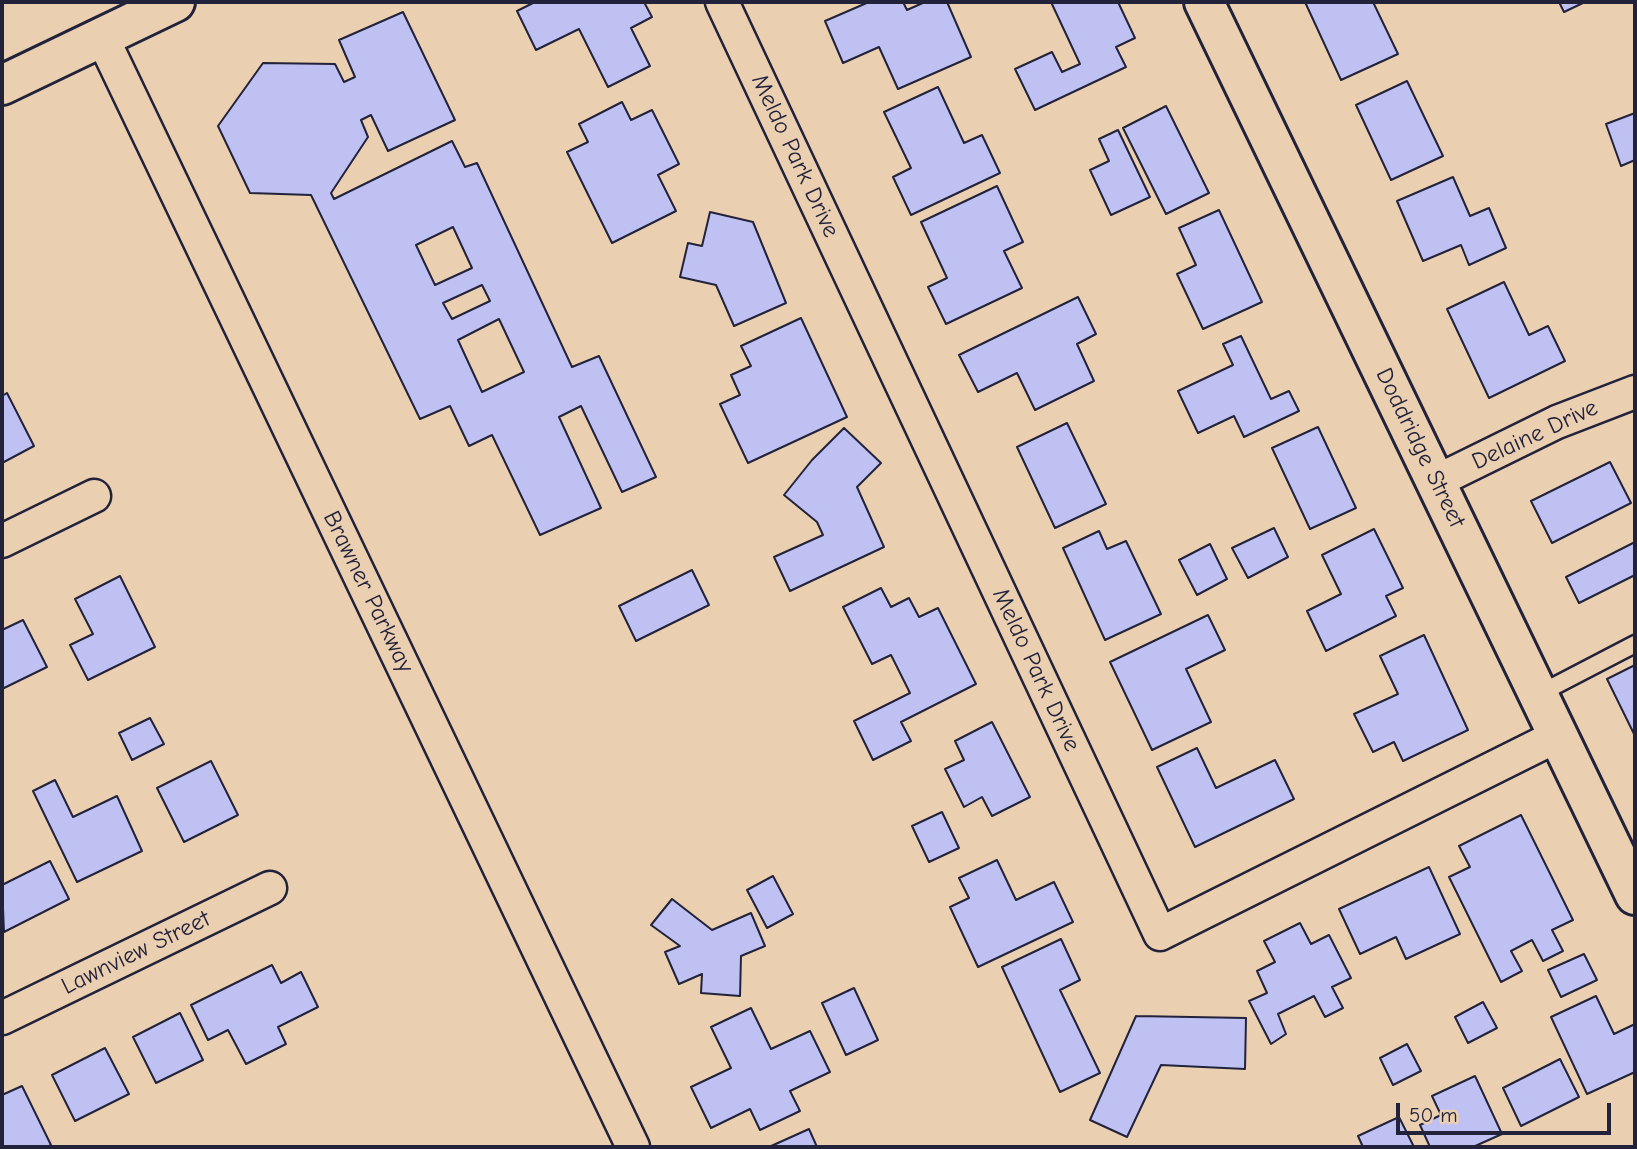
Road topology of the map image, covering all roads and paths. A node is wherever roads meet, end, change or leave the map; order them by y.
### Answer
1 (175, 2) edge
2 (722, 2) edge
3 (1204, 2) edge
4 (102, 37) junction
5 (2, 85) edge
6 (1635, 392) edge
7 (1437, 481) junction
8 (94, 496) dead end
9 (2, 541) edge
10 (1635, 643) edge
11 (1539, 694) junction
12 (1559, 735) junction
13 (270, 888) dead end
14 (1635, 895) edge
15 (2, 1018) edge
16 (633, 1147) edge

1 - 4 main road
2 - 12 street, Meldo Park Drive
3 - 7 main road, Doddridge Street
4 - 5 main road
4 - 16 street, Brawner Parkway
6 - 7 street, Delaine Drive
7 - 11 main road, Doddridge Street
8 - 9 street
10 - 11 lane
11 - 12 main road, Doddridge Street
12 - 14 main road, Doddridge Street
13 - 15 street, Lawnview Street

